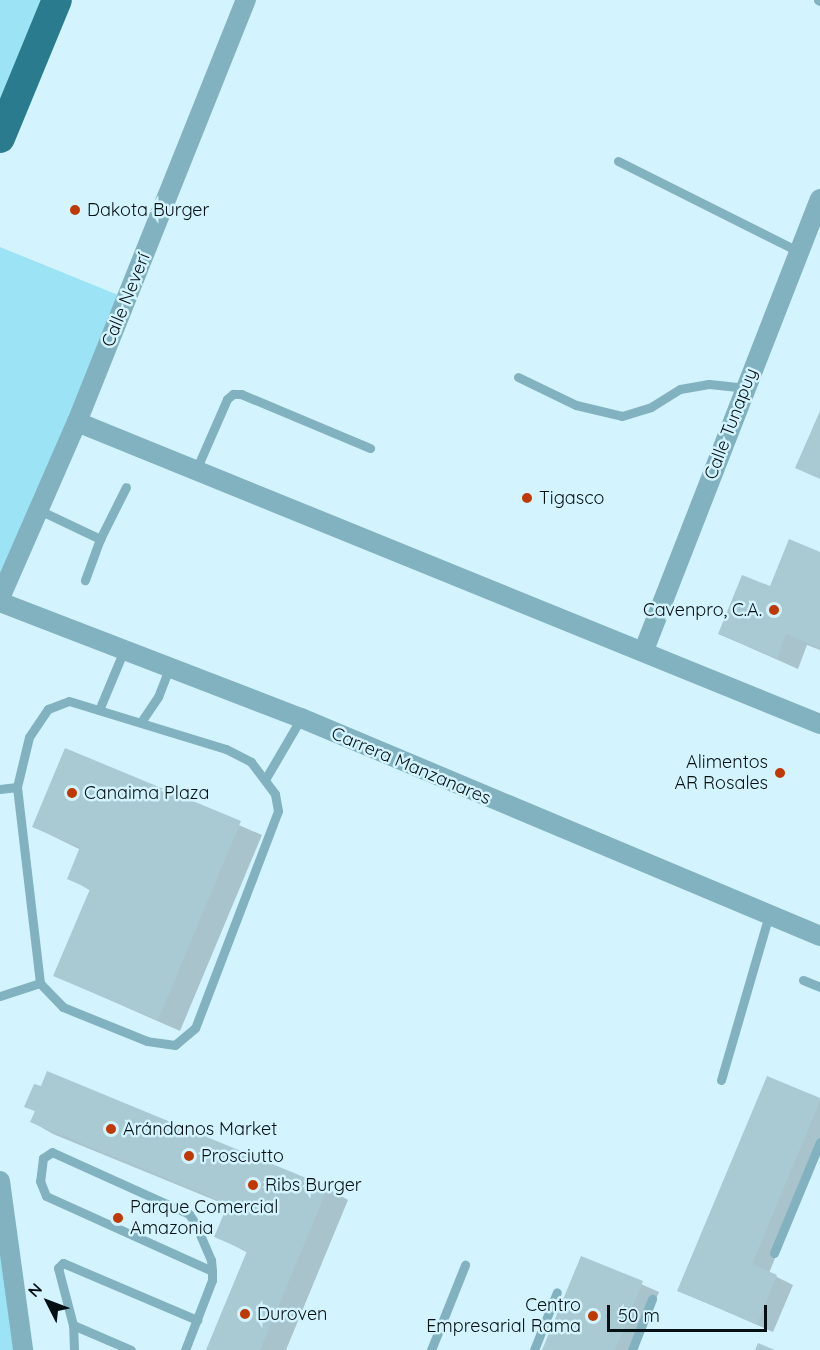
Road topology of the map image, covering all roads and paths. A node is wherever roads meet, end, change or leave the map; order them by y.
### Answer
1 (57, 0) edge
2 (246, 0) edge
3 (0, 138) edge
4 (618, 161) dead end
5 (820, 199) edge
6 (798, 251) junction
7 (518, 377) dead end
8 (745, 388) junction
9 (77, 422) junction
10 (370, 448) dead end
11 (196, 470) junction
12 (126, 487) dead end
13 (39, 510) junction
14 (100, 539) junction
15 (85, 580) dead end
16 (0, 600) edge
17 (124, 650) junction
18 (644, 650) junction
19 (169, 668) junction
20 (99, 710) junction
21 (301, 718) junction
22 (141, 722) junction
23 (820, 724) edge
24 (266, 778) junction
25 (16, 787) junction
26 (0, 789) edge
27 (769, 915) junction
28 (820, 936) edge
29 (803, 980) dead end
30 (40, 983) junction
31 (820, 987) edge
32 (0, 996) edge
33 (721, 1080) dead end
34 (820, 1142) edge
35 (0, 1181) edge
36 (774, 1253) dead end
37 (465, 1265) dead end
38 (212, 1271) junction
39 (558, 1292) dead end
40 (652, 1299) dead end
41 (197, 1320) junction
42 (74, 1325) junction
43 (23, 1350) edge
44 (74, 1350) edge
45 (131, 1350) edge
46 (185, 1350) edge
47 (430, 1350) edge
48 (534, 1350) edge
49 (632, 1350) edge

1 - 3 main road
2 - 9 street, Calle Neverí
4 - 6 lane
5 - 6 street, Calle Tunapuy
6 - 8 street, Calle Tunapuy
7 - 8 lane
8 - 18 street, Calle Tunapuy
9 - 11 street
9 - 13 street, Calle Neverí
10 - 11 lane
11 - 18 street
12 - 14 lane
13 - 14 lane
13 - 16 street, Calle Neverí
14 - 15 lane
16 - 17 street, Carrera Manzanares
17 - 19 street, Carrera Manzanares
17 - 20 lane
18 - 23 street
19 - 21 street, Carrera Manzanares
19 - 22 lane
20 - 22 lane
20 - 25 lane
21 - 24 lane
21 - 27 street, Carrera Manzanares
22 - 24 lane
24 - 30 lane
25 - 26 lane
25 - 30 lane
27 - 28 street, Carrera Manzanares
27 - 33 lane
29 - 31 lane
30 - 32 lane
34 - 36 lane
35 - 43 street
37 - 47 lane
38 - 38 lane
38 - 41 lane
39 - 48 lane
40 - 49 lane
41 - 42 lane
41 - 46 lane
42 - 44 lane
42 - 45 lane

